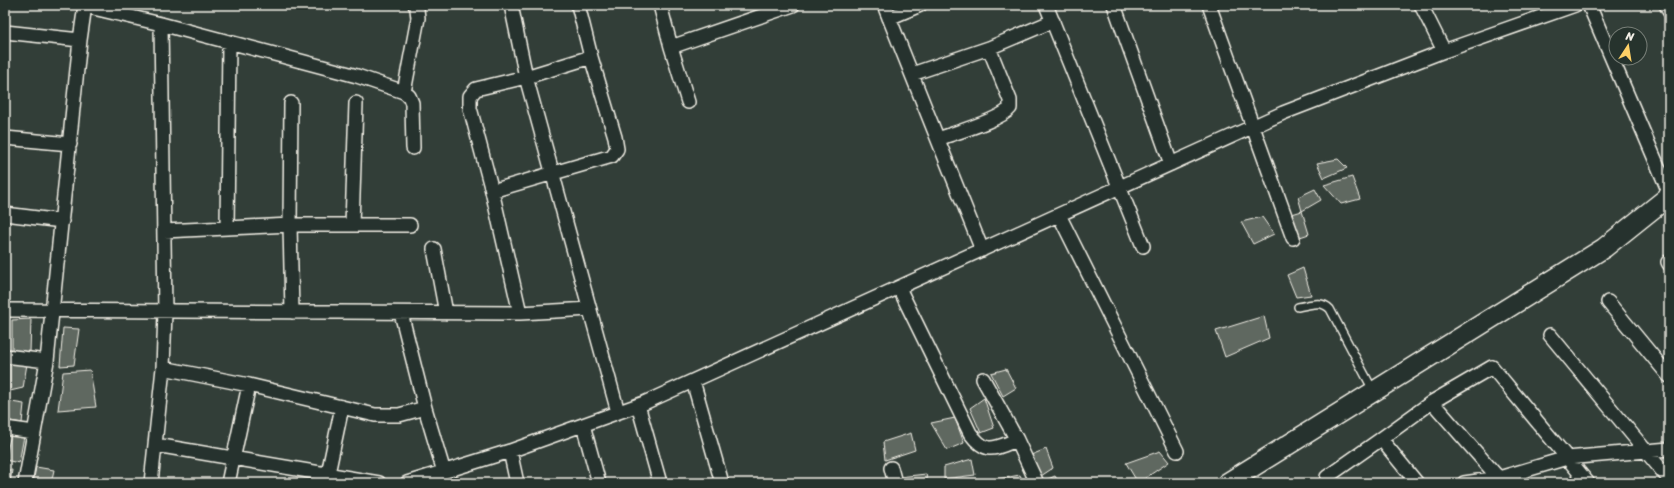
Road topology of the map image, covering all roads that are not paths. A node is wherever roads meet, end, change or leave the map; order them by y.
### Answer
1 (415, 5) edge
2 (511, 5) edge
3 (578, 5) edge
4 (660, 5) edge
5 (793, 5) edge
6 (884, 5) edge
7 (920, 5) edge
8 (1046, 5) edge
9 (1114, 5) edge
10 (1209, 5) edge
11 (1421, 5) edge
12 (1575, 5) edge
13 (1589, 5) edge
14 (1666, 5) edge
15 (85, 6) edge
16 (1669, 12) edge
17 (889, 18) junction
18 (1053, 21) junction
19 (161, 24) junction
20 (5, 32) edge
21 (80, 40) junction
22 (228, 42) junction
23 (670, 47) junction
24 (989, 48) junction
25 (1444, 51) junction
26 (591, 57) junction
27 (912, 74) junction
28 (526, 77) junction
29 (404, 92) junction
30 (688, 102) dead end
31 (291, 103) dead end
32 (356, 103) dead end
33 (1252, 128) junction
34 (5, 138) edge
35 (938, 139) junction
36 (70, 144) junction
37 (413, 148) dead end
38 (1171, 164) junction
39 (552, 172) junction
40 (1119, 188) junction
41 (492, 190) junction
42 (1669, 192) edge
43 (1669, 196) edge
44 (5, 214) edge
45 (1060, 215) junction
46 (62, 221) junction
47 (290, 225) junction
48 (352, 225) junction
49 (410, 225) dead end
50 (227, 228) junction
51 (164, 231) junction
52 (1293, 238) dead end
53 (1143, 246) dead end
54 (434, 249) dead end
55 (982, 250) junction
56 (899, 288) junction
57 (1608, 302) dead end
58 (1298, 307) dead end
59 (590, 309) junction
60 (5, 310) edge
61 (53, 310) junction
62 (165, 312) junction
63 (292, 312) junction
64 (401, 313) junction
65 (446, 313) junction
66 (520, 313) junction
67 (1550, 335) dead end
68 (5, 356) edge
69 (47, 361) junction
70 (163, 368) junction
71 (1669, 376) edge
72 (983, 379) dead end
73 (693, 381) junction
74 (249, 385) junction
75 (1374, 392) junction
76 (1432, 402) junction
77 (638, 405) junction
78 (342, 407) junction
79 (425, 408) junction
80 (618, 412) junction
81 (583, 425) junction
82 (5, 428) edge
83 (34, 432) junction
84 (1381, 439) junction
85 (1017, 440) junction
86 (156, 445) junction
87 (1669, 449) edge
88 (510, 451) junction
89 (1177, 451) dead end
90 (1646, 452) junction
91 (233, 457) junction
92 (1567, 458) junction
93 (891, 468) dead end
94 (444, 472) junction
95 (327, 479) edge
96 (1501, 480) edge
97 (1669, 480) edge
98 (1326, 481) edge
99 (25, 483) edge
100 (151, 483) edge
101 (228, 483) edge
102 (379, 483) edge
103 (407, 483) edge
104 (517, 483) edge
105 (599, 483) edge
106 (660, 483) edge
107 (722, 483) edge
108 (895, 483) edge
109 (1037, 483) edge
110 (1227, 483) edge
111 (1417, 483) edge
112 (1464, 483) edge
113 (1588, 483) edge

1 - 29 street
2 - 28 street
3 - 26 street
4 - 23 street
5 - 23 street
6 - 17 street
7 - 17 street
8 - 18 street
9 - 38 street
10 - 33 street
11 - 25 street
12 - 25 street
13 - 42 street
14 - 16 street
15 - 19 street
15 - 21 street
17 - 27 street
18 - 24 street
18 - 40 street
19 - 22 street
19 - 51 street
20 - 21 street
21 - 36 street
22 - 29 street
22 - 50 street
23 - 30 street
24 - 27 street
24 - 35 street
25 - 33 street
26 - 28 street
26 - 39 street
27 - 35 street
28 - 39 street
28 - 41 street
29 - 37 street
31 - 47 street
32 - 48 street
33 - 38 street
33 - 52 street
34 - 36 street
35 - 55 street
36 - 46 street
38 - 40 street
39 - 41 street
39 - 59 street
40 - 45 street
40 - 53 street
41 - 66 street
43 - 75 street
44 - 46 street
45 - 55 street
45 - 89 street
46 - 61 street
47 - 48 street
47 - 50 street
47 - 63 street
48 - 49 street
50 - 51 street
51 - 62 street
54 - 65 street
55 - 56 street
56 - 73 street
56 - 85 street
57 - 71 street
58 - 75 lane
59 - 66 street
59 - 80 street
60 - 61 street
61 - 62 street
61 - 69 street
62 - 63 street
62 - 70 street
63 - 64 street
64 - 65 street
64 - 79 street
65 - 66 street
67 - 90 street
68 - 69 street
69 - 83 street
70 - 74 street
70 - 86 street
72 - 85 street
73 - 77 street
73 - 107 street
74 - 78 street
74 - 91 street
75 - 110 street
76 - 84 street
76 - 92 street
76 - 96 street
77 - 80 street
77 - 106 street
78 - 79 street
78 - 95 street
79 - 94 street
80 - 81 street
81 - 88 street
81 - 105 street
82 - 83 street
83 - 99 street
84 - 98 street
84 - 111 street
85 - 109 street
86 - 91 street
86 - 100 street
87 - 90 street
88 - 94 street
88 - 104 street
90 - 92 street
90 - 97 street
91 - 95 street
91 - 101 street
92 - 96 street
92 - 113 street
93 - 108 street
94 - 103 street
95 - 102 street
96 - 112 street

